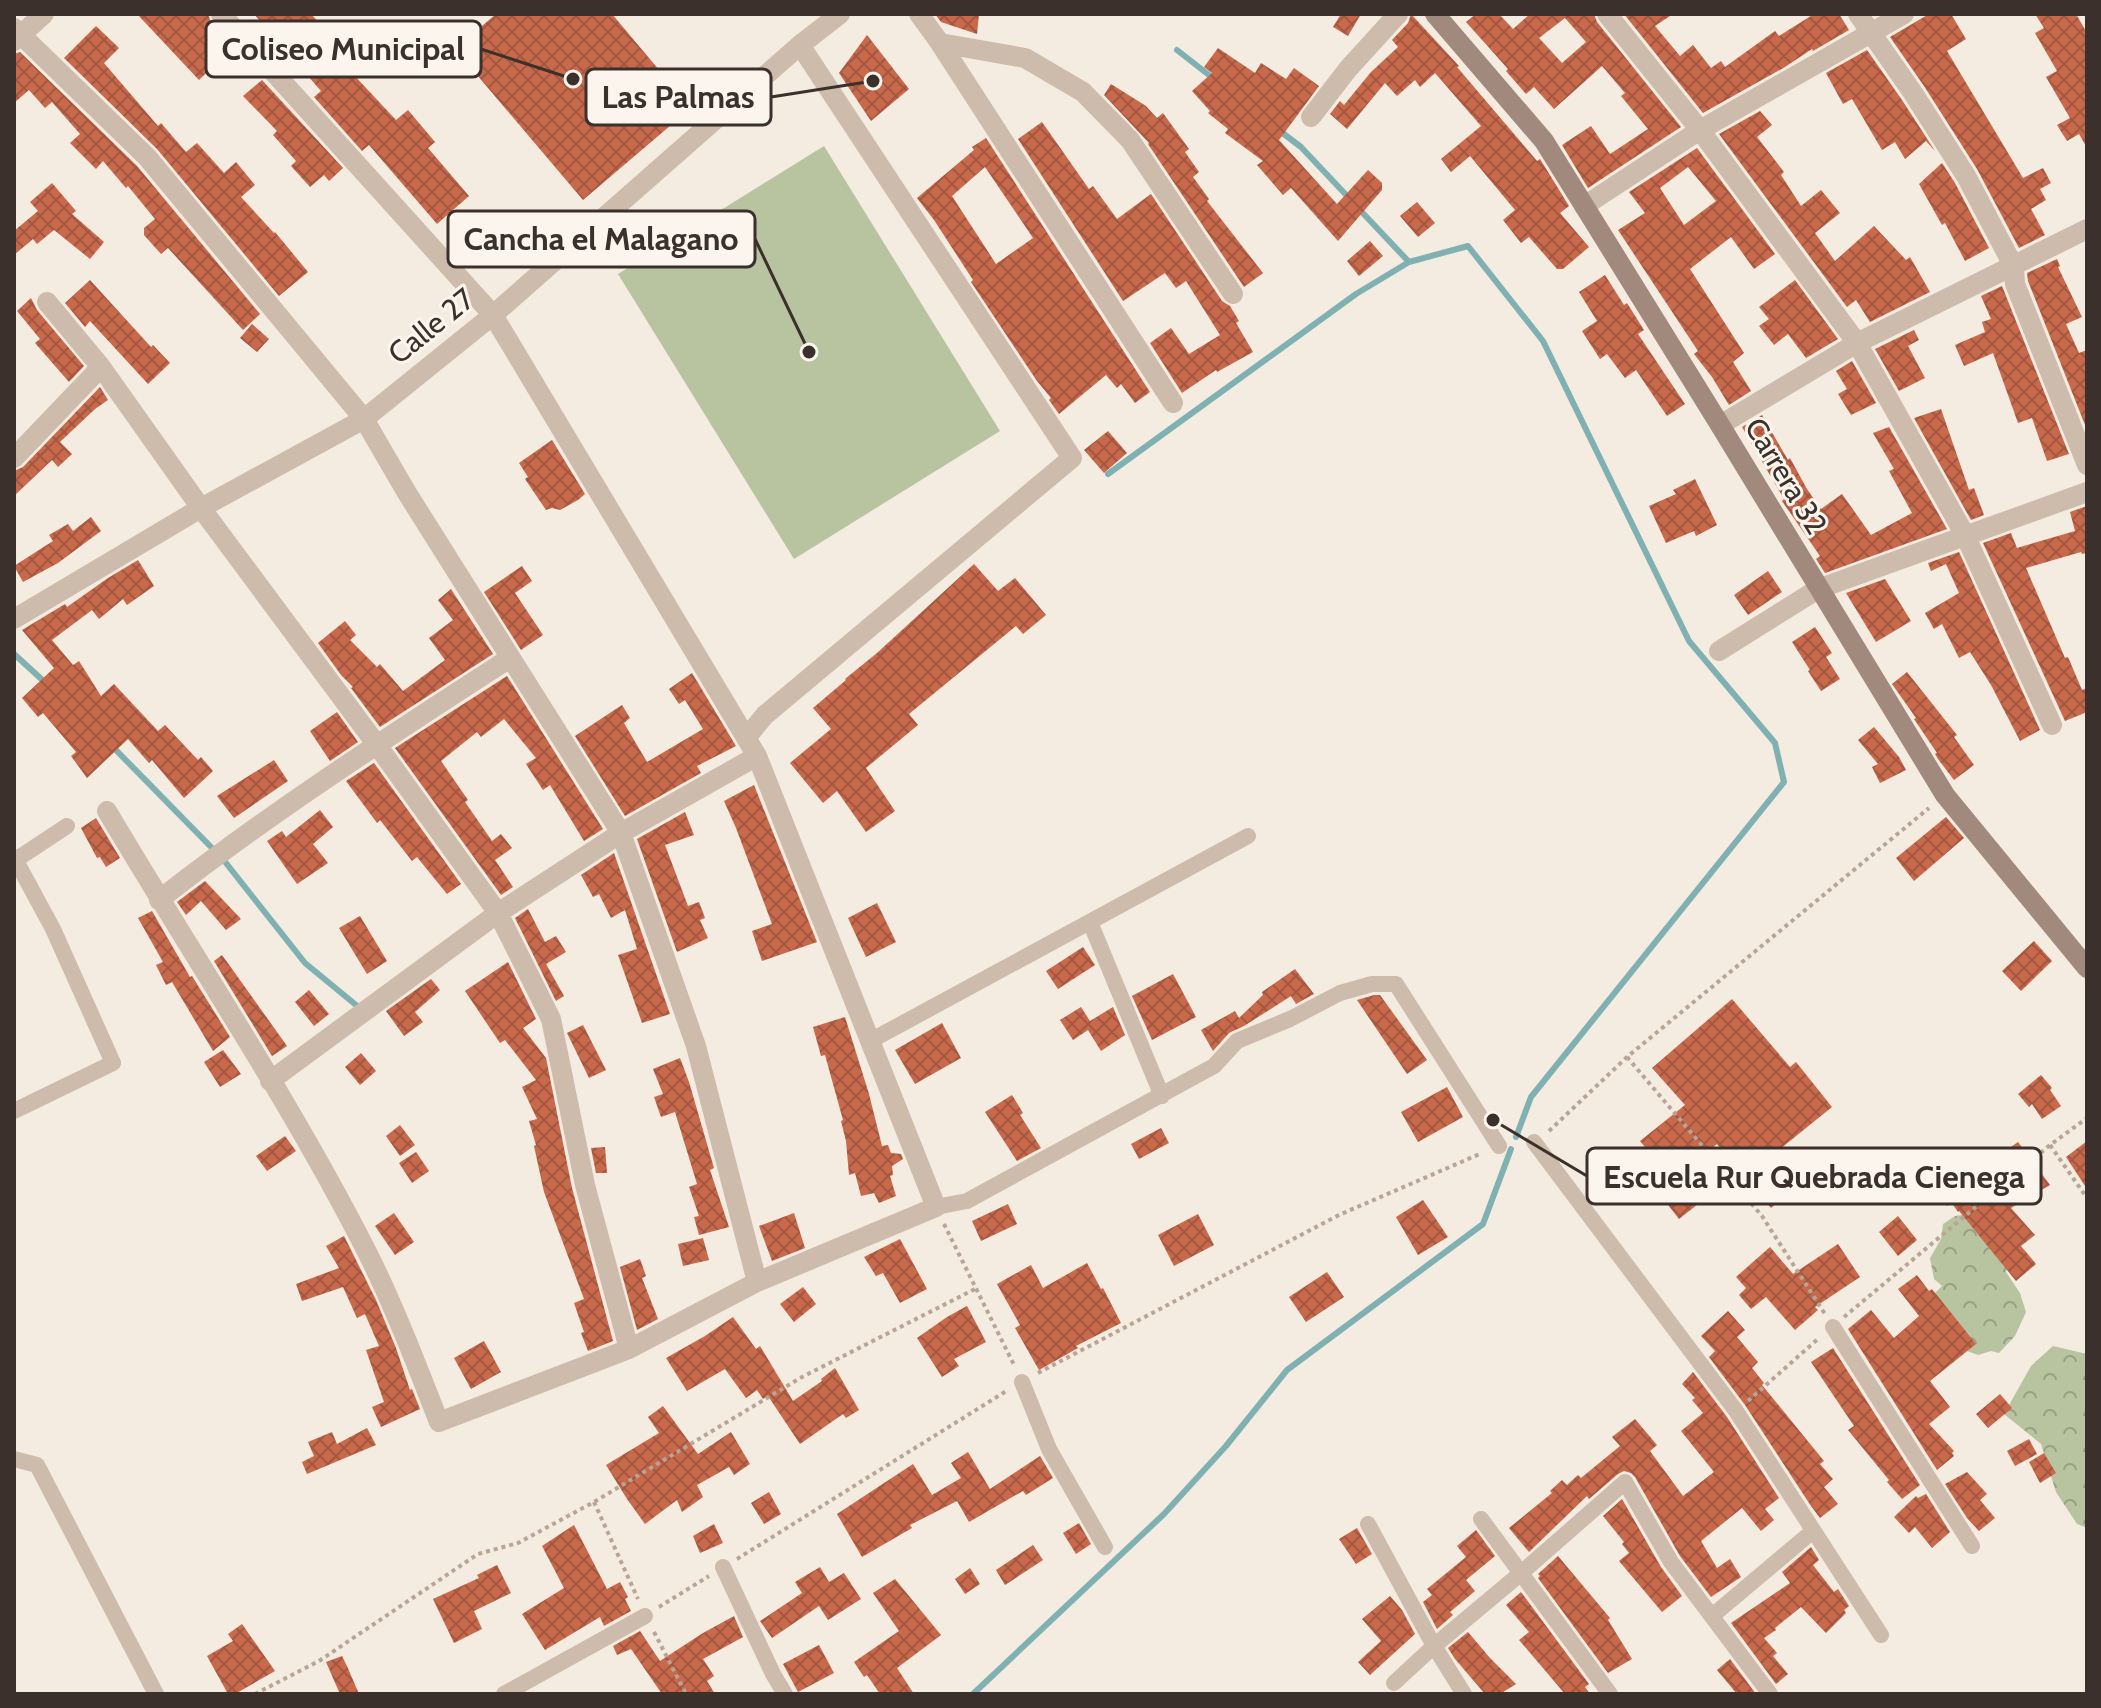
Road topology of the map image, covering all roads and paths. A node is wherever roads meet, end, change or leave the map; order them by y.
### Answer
1 (44, 14) edge
2 (221, 14) edge
3 (840, 14) edge
4 (919, 14) edge
5 (1398, 14) edge
6 (1435, 14) edge
7 (1607, 14) edge
8 (1858, 14) edge
9 (1904, 14) edge
10 (1871, 33) junction
11 (16, 35) edge
12 (940, 43) junction
13 (800, 45) junction
14 (1311, 117) dead end
15 (1700, 130) junction
16 (1584, 206) junction
17 (2087, 229) edge
18 (2014, 267) junction
19 (1233, 294) dead end
20 (47, 302) dead end
21 (493, 315) junction
22 (1857, 343) junction
23 (101, 367) junction
24 (1173, 403) dead end
25 (364, 419) junction
26 (1720, 425) junction
27 (14, 458) edge
28 (2087, 465) edge
29 (2087, 492) edge
30 (201, 508) junction
31 (1965, 535) junction
32 (1818, 589) junction
33 (16, 614) edge
34 (1719, 651) dead end
35 (510, 658) junction
36 (2052, 725) dead end
37 (746, 738) junction
38 (377, 745) junction
39 (757, 756) junction
40 (107, 811) dead end
41 (67, 826) dead end
42 (621, 833) junction
43 (1248, 836) dead end
44 (15, 859) edge
45 (159, 900) junction
46 (498, 913) junction
47 (1090, 922) junction
48 (2087, 968) edge
49 (870, 1041) junction
50 (1627, 1057) dead end
51 (270, 1081) junction
52 (1162, 1096) junction
53 (14, 1111) edge
54 (2087, 1118) edge
55 (1534, 1142) dead end
56 (2050, 1145) junction
57 (1499, 1146) dead end
58 (2087, 1198) edge
59 (936, 1207) junction
60 (757, 1282) junction
61 (977, 1288) junction
62 (1833, 1327) junction
63 (629, 1349) junction
64 (1022, 1382) junction
65 (1736, 1411) junction
66 (14, 1459) edge
67 (1481, 1519) dead end
68 (1368, 1524) dead end
69 (1813, 1531) junction
70 (1972, 1546) dead end
71 (1105, 1547) dead end
72 (723, 1567) junction
73 (1520, 1574) junction
74 (645, 1616) joint
75 (1712, 1616) junction
76 (1881, 1635) dead end
77 (1434, 1646) junction
78 (1394, 1683) dead end
79 (156, 1694) edge
80 (255, 1694) edge
81 (504, 1694) edge
82 (785, 1694) edge
83 (1464, 1694) edge
84 (1610, 1694) edge
85 (1770, 1694) edge

1 - 11 street
2 - 21 street
3 - 13 street, Calle 27
4 - 12 street
5 - 14 street
6 - 16 main road, Carrera 32
7 - 15 street
8 - 10 street
9 - 10 street
10 - 15 street
10 - 18 street
11 - 25 street
12 - 19 street
12 - 24 street
13 - 21 street, Calle 27
13 - 37 street
15 - 16 street
15 - 22 street
16 - 26 main road, Carrera 32
17 - 18 street
18 - 22 street
18 - 28 street
20 - 23 street
21 - 25 street, Calle 27
21 - 37 street
22 - 26 street
22 - 31 street
23 - 27 street
23 - 30 street
25 - 30 street, Calle 27
25 - 35 street
26 - 32 main road, Carrera 32
29 - 31 street
30 - 33 street, Calle 27
30 - 38 street
31 - 32 street
31 - 36 street
32 - 34 street
32 - 48 main road, Carrera 32
35 - 38 street
35 - 42 street
37 - 39 street
38 - 45 street
38 - 46 street
39 - 42 street
39 - 49 street
40 - 45 street
41 - 44 street
42 - 46 street
42 - 60 street
43 - 47 street
44 - 53 street
45 - 51 street
46 - 51 street
46 - 63 street
47 - 49 street
47 - 52 street
49 - 59 street
50 - 62 path
51 - 63 street
52 - 57 street
52 - 59 street
54 - 56 path
55 - 65 street
56 - 58 path
56 - 62 path
59 - 60 street
59 - 61 path
60 - 63 street
61 - 64 path
61 - 80 path
62 - 65 path
62 - 70 street
64 - 71 street
64 - 72 path
65 - 69 street
66 - 79 street
67 - 73 street
68 - 77 street
69 - 75 street
69 - 76 street
72 - 74 path
72 - 82 street
73 - 75 street
73 - 77 street
73 - 84 street
74 - 81 street
75 - 85 street
77 - 78 street
77 - 83 street

